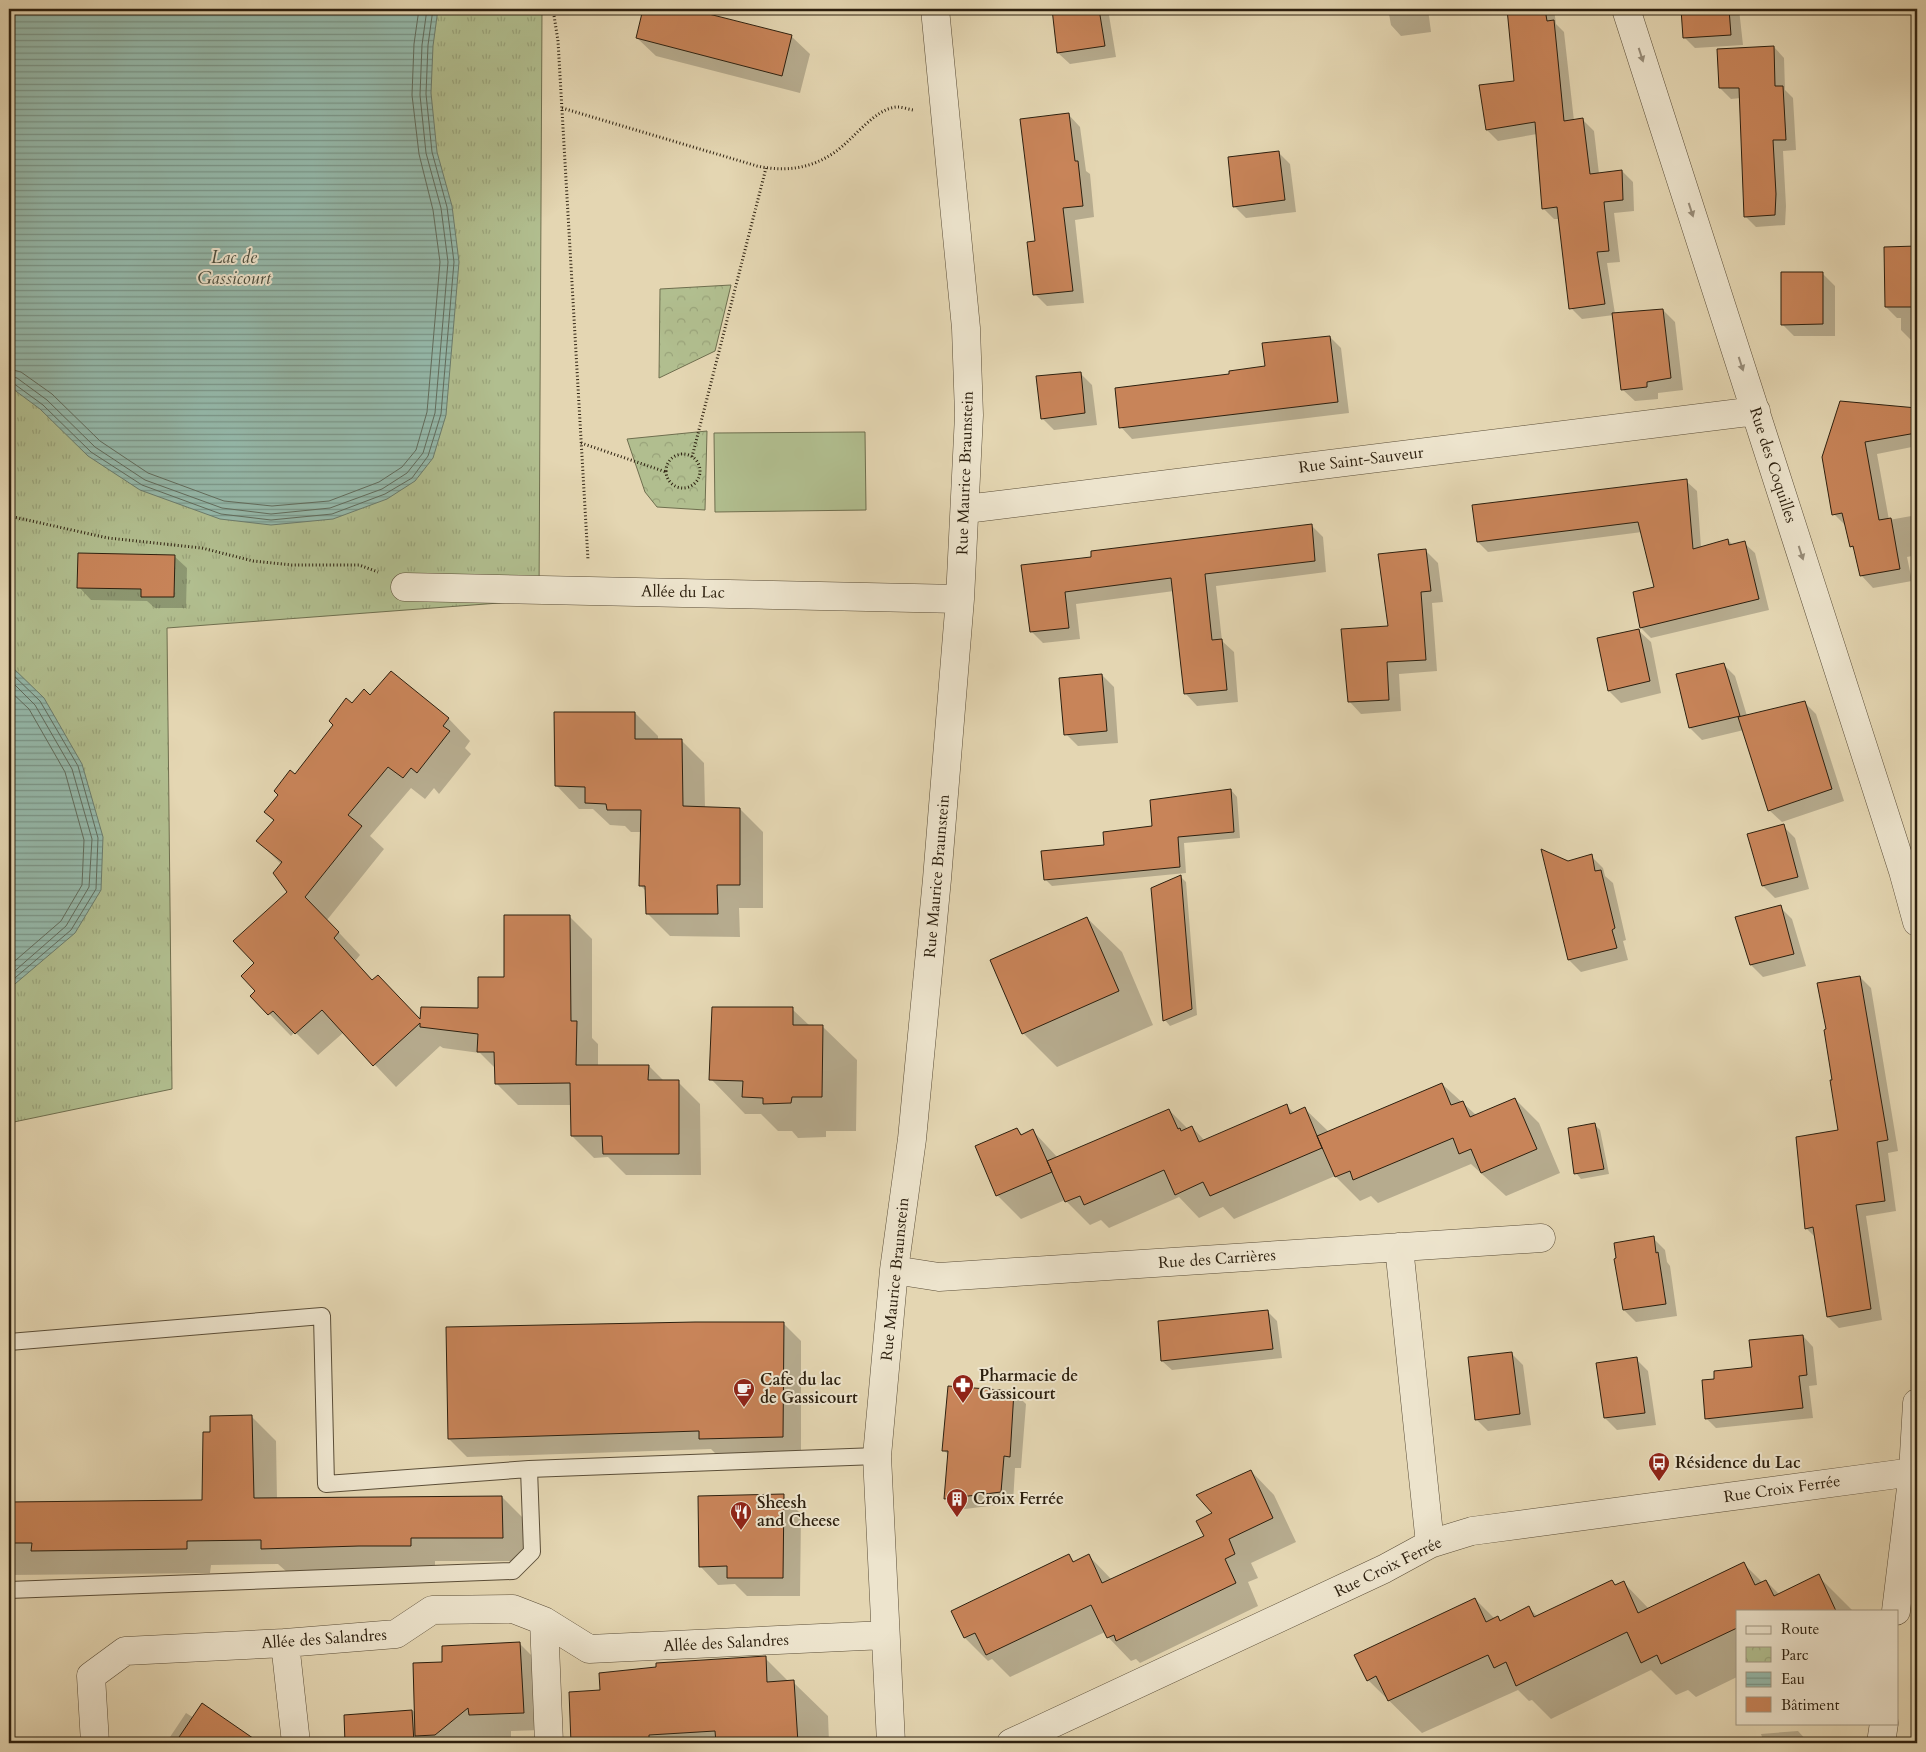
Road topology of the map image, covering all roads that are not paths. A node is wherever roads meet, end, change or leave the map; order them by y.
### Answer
1 (935, 9) edge
2 (1626, 9) edge
3 (1756, 411) junction
4 (966, 508) junction
5 (405, 587) road end
6 (960, 599) junction
7 (1917, 922) edge
8 (1541, 1238) dead end
9 (1399, 1247) junction
10 (894, 1270) junction
11 (9, 1342) edge
12 (1916, 1418) edge
13 (877, 1456) junction
14 (530, 1469) junction
15 (1913, 1472) junction
16 (1430, 1544) junction
17 (9, 1590) edge
18 (1896, 1610) edge
19 (544, 1621) junction
20 (885, 1635) junction
21 (285, 1643) junction
22 (1884, 1724) edge
23 (95, 1743) edge
24 (296, 1743) edge
25 (549, 1743) edge
26 (891, 1743) edge
27 (1011, 1743) edge
28 (1881, 1743) edge

1 - 4 street, Rue Maurice Braunstein
2 -> 3 street, Rue des Coquilles
3 - 4 street, Rue Saint-Sauveur
3 -> 7 street, Rue des Coquilles
4 - 6 street, Rue Maurice Braunstein
5 - 6 street, Allée du Lac
6 - 10 street, Rue Maurice Braunstein
8 - 9 street, Rue des Carrières
9 - 10 street, Rue des Carrières
9 - 16 street
10 - 13 street, Rue Maurice Braunstein
11 - 14 lane
12 - 15 street
13 - 14 lane
13 - 20 street, Rue Maurice Braunstein
14 - 17 lane
15 - 16 street, Rue Croix Ferrée
15 - 18 street
16 - 27 street, Rue Croix Ferrée
19 - 20 street, Allée des Salandres
19 - 21 street, Allée des Salandres
19 - 25 street
20 - 26 street, Rue Maurice Braunstein
21 - 23 street, Allée des Salandres
21 - 24 street
22 - 28 street

